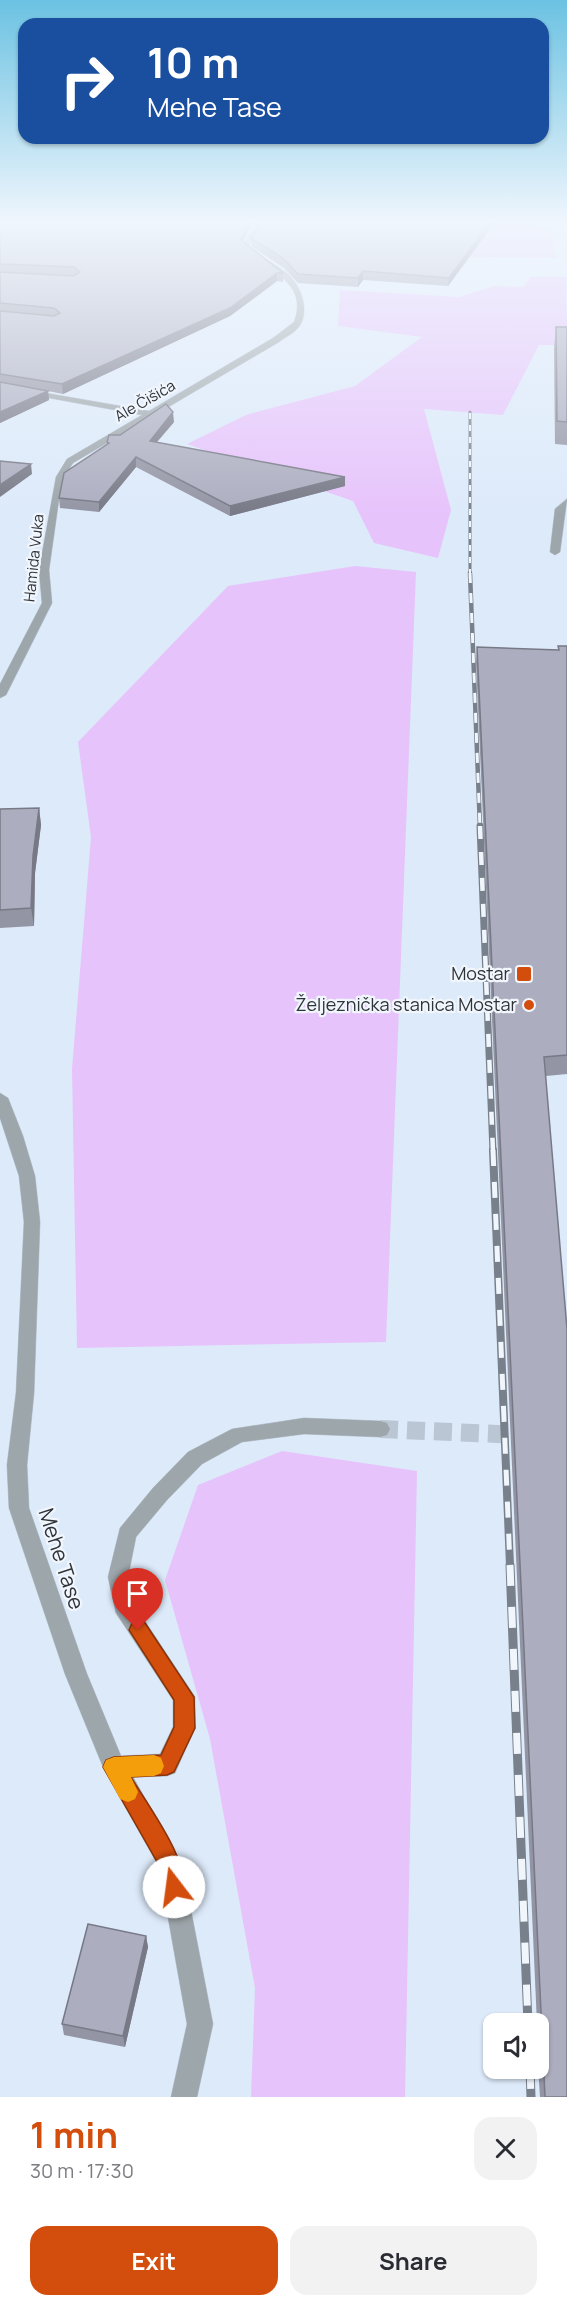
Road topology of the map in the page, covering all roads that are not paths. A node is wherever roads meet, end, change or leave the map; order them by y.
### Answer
1 (300, 320) edge
2 (0, 387) edge
3 (149, 414) junction
4 (109, 438) joint
5 (567, 502) edge
6 (555, 552) dead end
7 (0, 695) edge
8 (0, 1098) edge
9 (380, 1430) tunnel mouth
10 (114, 1767) junction
11 (184, 2097) edge

1 - 3 street, Ale Čišića
2 - 3 street
3 - 4 street, Ale Čišića
4 - 7 street, Hamida Vuka
5 - 6 street
8 - 10 street, Mehe Tase
9 - 10 street
10 - 11 street, Mehe Tase

